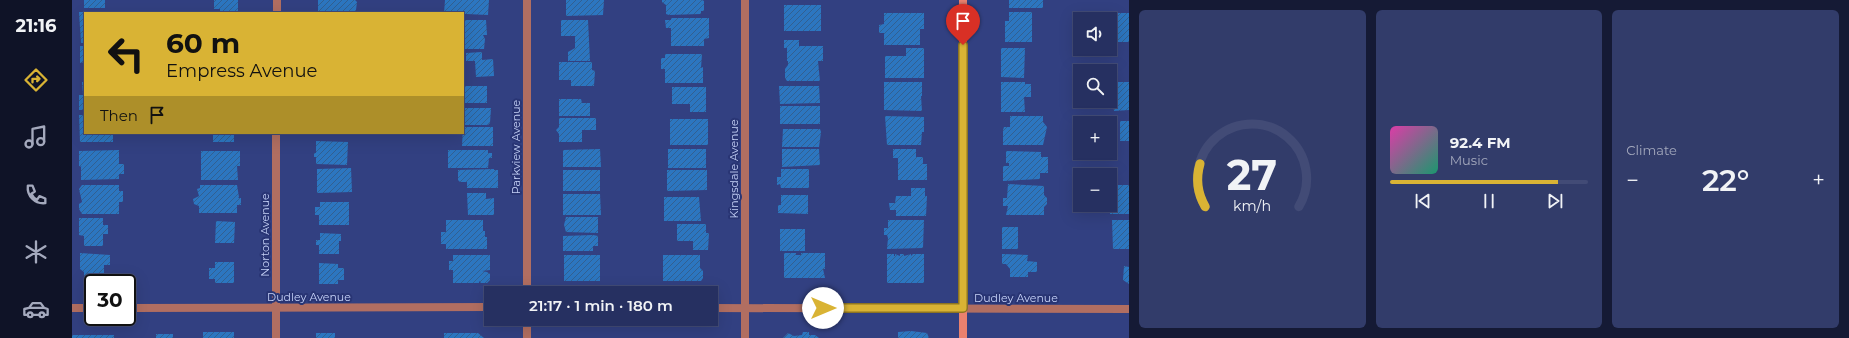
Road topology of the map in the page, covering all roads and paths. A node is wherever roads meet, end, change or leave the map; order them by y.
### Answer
1 (277, 0) edge
2 (527, 0) edge
3 (745, 0) edge
4 (963, 0) edge
5 (277, 12) edge
6 (276, 134) edge
7 (528, 286) edge
8 (276, 307) junction
9 (484, 307) edge
10 (72, 308) edge
11 (84, 308) edge
12 (136, 308) edge
13 (718, 308) edge
14 (745, 308) junction
15 (963, 308) junction
16 (1129, 309) edge
17 (527, 326) edge
18 (276, 338) edge
19 (527, 338) edge
20 (745, 338) edge
21 (963, 338) edge

1 - 5 street
2 - 7 street, Parkview Avenue
3 - 14 street, Kingsdale Avenue
4 - 15 street
6 - 8 street, Norton Avenue
8 - 9 street, Dudley Avenue
8 - 12 street, Dudley Avenue
8 - 18 street, Norton Avenue
10 - 11 street
13 - 14 street, Dudley Avenue
14 - 15 street, Dudley Avenue
14 - 20 street, Kingsdale Avenue
15 - 16 street, Dudley Avenue
15 - 21 street
17 - 19 street

